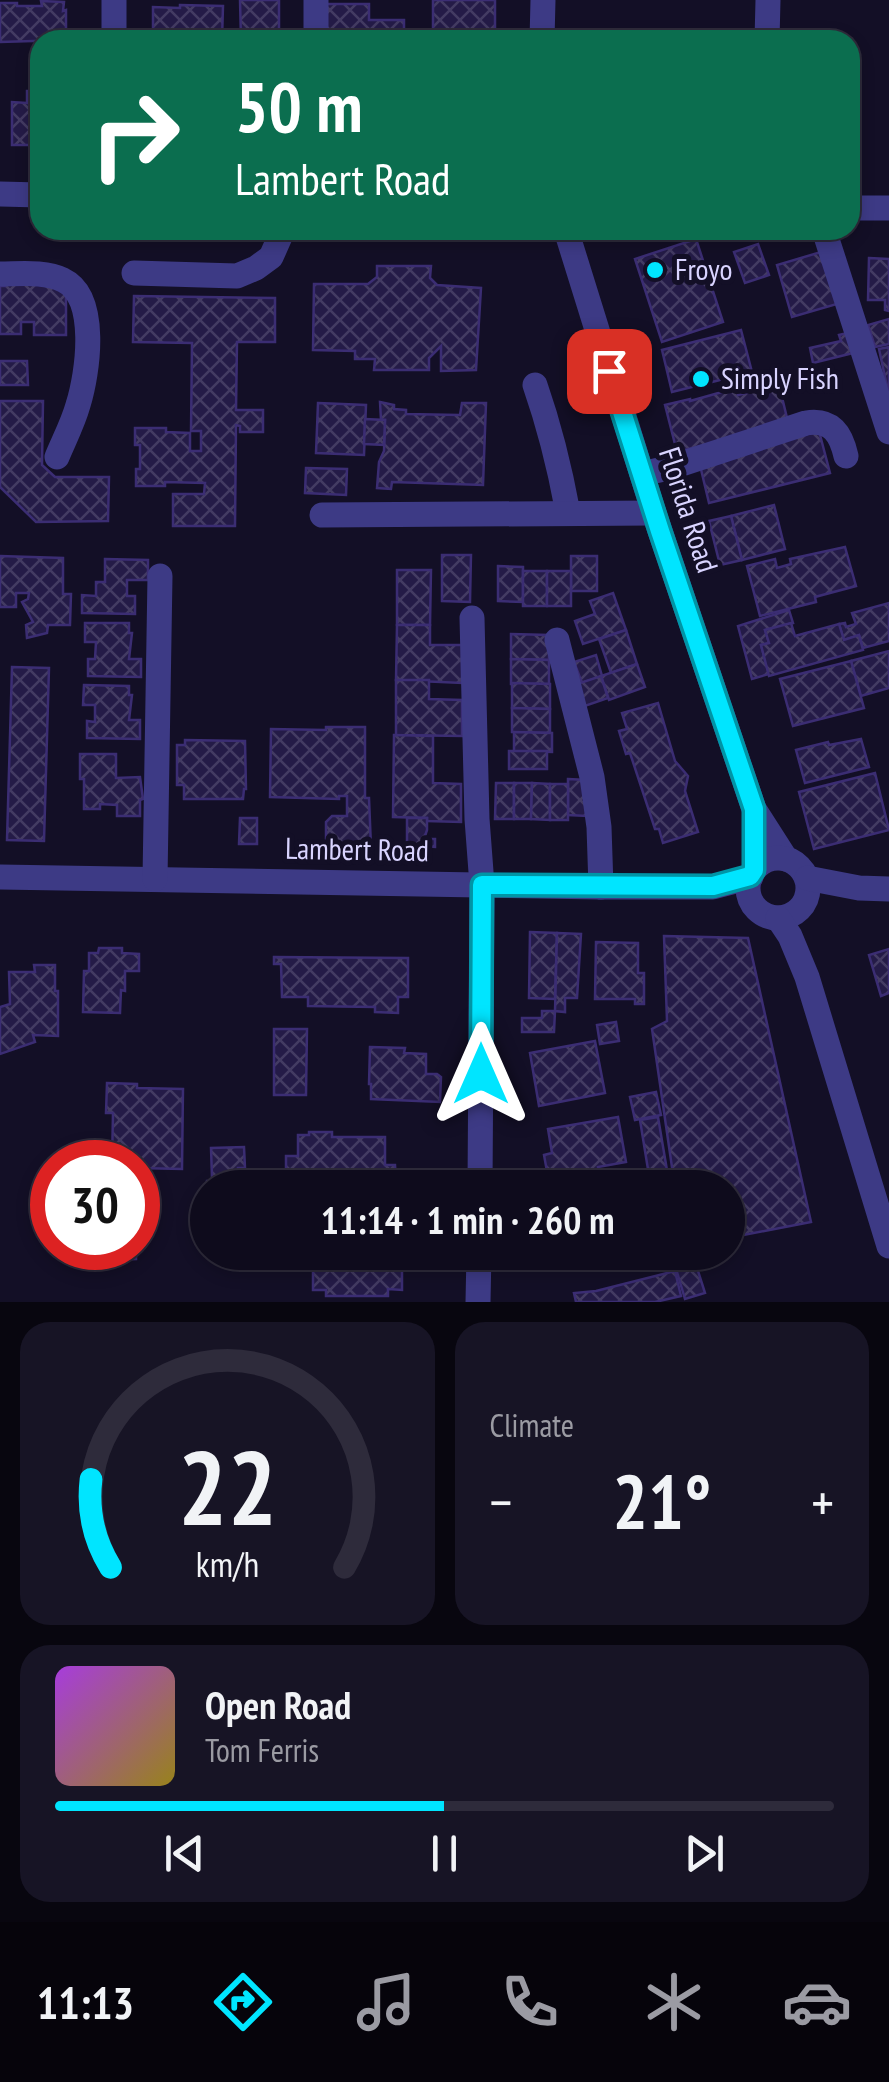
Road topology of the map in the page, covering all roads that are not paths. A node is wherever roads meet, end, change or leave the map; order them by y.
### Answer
1 (114, 0) edge
2 (316, 0) edge
3 (542, 0) edge
4 (768, 0) edge
5 (114, 30) edge
6 (316, 30) edge
7 (542, 30) edge
8 (767, 30) edge
9 (0, 194) edge
10 (30, 195) edge
11 (860, 208) edge
12 (889, 208) edge
13 (278, 240) edge
14 (569, 240) edge
15 (827, 240) edge
16 (134, 273) dead end
17 (0, 274) edge
18 (535, 385) dead end
19 (889, 432) edge
20 (846, 456) dead end
21 (57, 457) dead end
22 (642, 474) junction
23 (654, 513) junction
24 (568, 514) junction
25 (322, 515) dead end
26 (160, 576) dead end
27 (472, 618) dead end
28 (557, 640) dead end
29 (754, 809) junction
30 (786, 859) junction
31 (0, 877) edge
32 (807, 878) junction
33 (155, 880) junction
34 (752, 882) junction
35 (482, 885) junction
36 (601, 887) junction
37 (859, 888) junction
38 (889, 889) edge
39 (794, 911) junction
40 (480, 1170) edge
41 (889, 1246) edge
42 (479, 1270) edge
43 (478, 1302) edge

1 - 5 street
2 - 6 street
3 - 7 street
4 - 8 street
9 - 10 street
11 - 12 street
13 - 16 street
14 - 22 street, Florida Road
15 - 19 street
17 - 21 street
18 - 24 street
20 - 22 street
22 - 23 street, Florida Road
23 - 24 street
23 - 29 street, Florida Road
24 - 25 street
26 - 33 street
27 - 35 street
28 - 36 street
29 - 30 street, Florida Road
29 - 34 street, Florida Road
30 - 32 street
30 - 34 street
31 - 33 street, Lambert Road
32 - 37 street
32 - 39 street
33 - 35 street, Lambert Road
34 - 36 street, Lambert Road
34 - 39 street
35 - 36 street, Lambert Road
35 - 40 street
37 - 38 street
37 - 39 street
39 - 41 street
42 - 43 street

